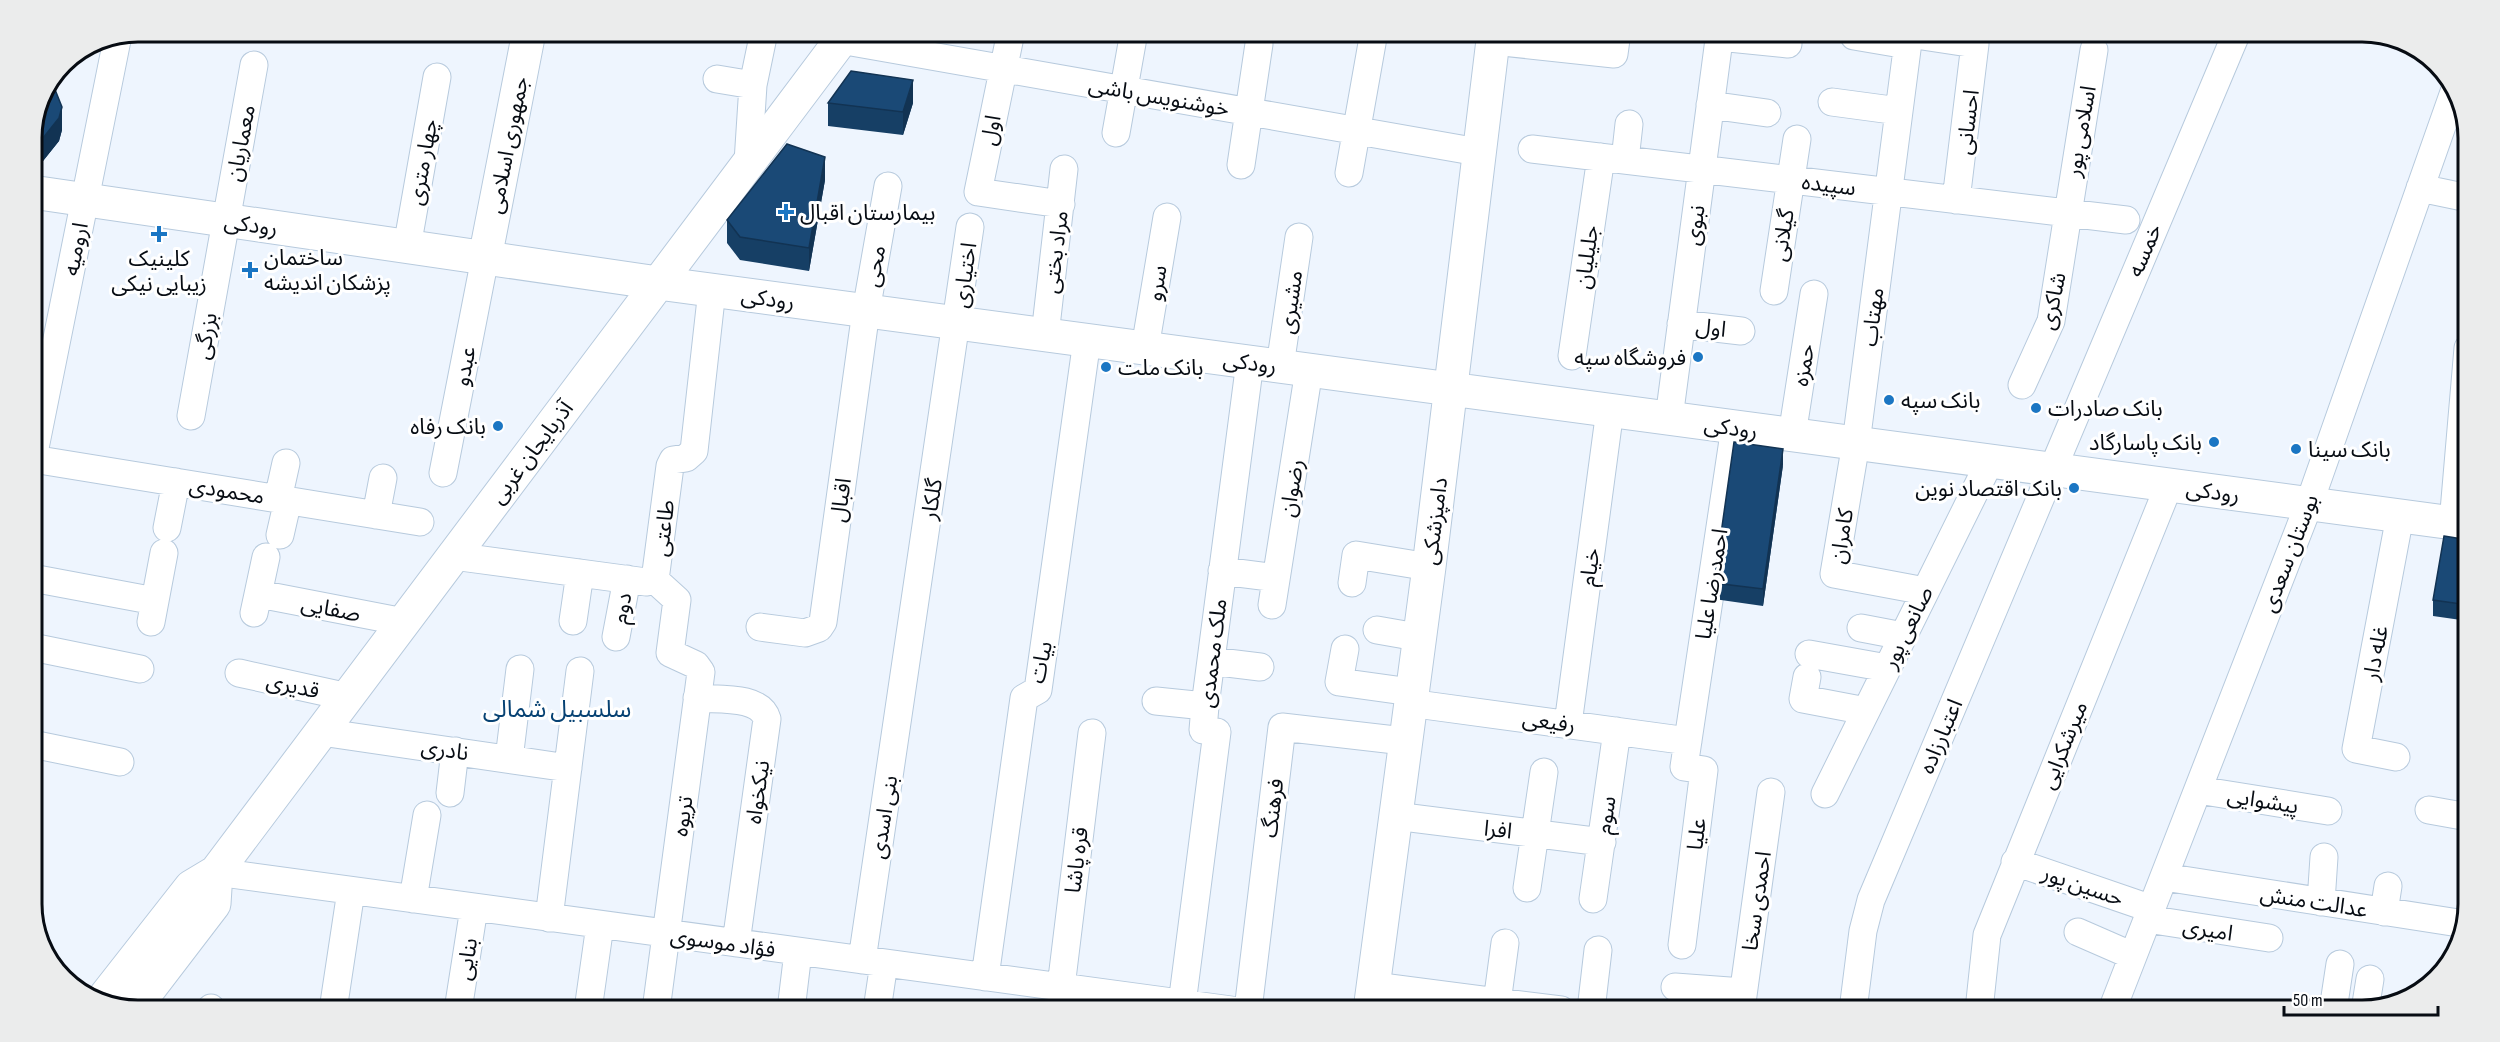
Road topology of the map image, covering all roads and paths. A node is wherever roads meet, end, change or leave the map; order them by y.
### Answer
1 (528, 42) edge
2 (762, 42) edge
3 (839, 42) edge
4 (874, 42) edge
5 (1009, 42) edge
6 (1132, 42) edge
7 (1372, 42) edge
8 (1492, 42) edge
9 (1533, 42) edge
10 (1616, 42) edge
11 (1718, 42) edge
12 (1774, 42) edge
13 (1853, 42) edge
14 (1908, 42) edge
15 (1962, 42) edge
16 (2232, 43) edge
17 (1259, 44) dead end
18 (1788, 44) dead end
19 (116, 45) edge
20 (1907, 45) junction
21 (2094, 50) dead end
22 (254, 65) dead end
23 (1003, 68) junction
24 (436, 77) dead end
25 (717, 80) dead end
26 (753, 85) junction
27 (1123, 89) junction
28 (2451, 101) edge
29 (1832, 102) dead end
30 (1710, 105) junction
31 (1249, 111) junction
32 (1899, 111) junction
33 (1767, 113) dead end
34 (1629, 124) dead end
35 (1357, 130) junction
36 (1116, 133) dead end
37 (1797, 139) dead end
38 (1533, 149) dead end
39 (1478, 152) junction
40 (1613, 159) junction
41 (748, 162) junction
42 (1241, 165) dead end
43 (1064, 169) dead end
44 (1701, 169) junction
45 (1349, 173) dead end
46 (1791, 180) junction
47 (888, 186) dead end
48 (2420, 188) junction
49 (1888, 192) junction
50 (42, 193) edge
51 (2458, 196) edge
52 (85, 199) junction
53 (1956, 200) junction
54 (1061, 204) junction
55 (2067, 213) junction
56 (1167, 217) dead end
57 (225, 220) junction
58 (2126, 220) dead end
59 (970, 227) dead end
60 (1299, 237) dead end
61 (407, 247) junction
62 (485, 258) junction
63 (658, 283) junction
64 (712, 290) junction
65 (1774, 291) dead end
66 (1814, 294) dead end
67 (866, 311) junction
68 (957, 323) junction
69 (1681, 324) junction
70 (1741, 331) dead end
71 (1044, 335) junction
72 (1087, 340) junction
73 (1145, 348) junction
74 (1572, 356) dead end
75 (1280, 366) junction
76 (2022, 385) dead end
77 (1449, 389) junction
78 (1610, 410) junction
79 (42, 412) edge
80 (191, 416) dead end
81 (1669, 418) junction
82 (1735, 427) junction
83 (1791, 435) junction
84 (1856, 443) junction
85 (1990, 461) junction
86 (42, 462) edge
87 (286, 463) dead end
88 (2051, 469) junction
89 (443, 473) dead end
90 (383, 478) dead end
91 (176, 482) junction
92 (2169, 485) junction
93 (283, 500) junction
94 (2309, 504) junction
95 (376, 515) junction
96 (2400, 516) junction
97 (420, 522) dead end
98 (2458, 524) edge
99 (453, 556) junction
100 (1429, 567) junction
101 (1222, 571) junction
102 (580, 573) junction
103 (1276, 578) junction
104 (627, 579) junction
105 (655, 580) junction
106 (42, 581) edge
107 (1352, 583) dead end
108 (1925, 591) junction
109 (1272, 605) dead end
110 (573, 621) dead end
111 (404, 622) junction
112 (760, 627) dead end
113 (1861, 628) dead end
114 (1377, 630) dead end
115 (1903, 636) junction
116 (616, 637) dead end
117 (1418, 637) junction
118 (42, 649) edge
119 (1345, 649) dead end
120 (1211, 661) junction
121 (1260, 667) dead end
122 (1887, 668) junction
123 (140, 669) dead end
124 (520, 669) dead end
125 (580, 671) dead end
126 (239, 672) dead end
127 (905, 674) joint
128 (348, 697) junction
129 (1410, 697) junction
130 (697, 698) junction
131 (1156, 701) dead end
132 (1205, 706) junction
133 (1866, 711) junction
134 (1568, 724) junction
135 (1617, 731) junction
136 (321, 732) junction
137 (1092, 733) dead end
138 (1404, 741) junction
139 (1688, 741) junction
140 (42, 746) edge
141 (455, 751) junction
142 (2396, 757) dead end
143 (508, 759) junction
144 (120, 762) dead end
145 (568, 768) junction
146 (1544, 771) dead end
147 (2198, 790) junction
148 (1771, 792) dead end
149 (450, 793) dead end
150 (1825, 794) dead end
151 (2428, 810) dead end
152 (2328, 811) dead end
153 (2458, 814) edge
154 (427, 815) dead end
155 (1395, 816) junction
156 (1534, 834) junction
157 (1602, 842) junction
158 (2324, 857) dead end
159 (2015, 862) junction
160 (216, 872) junction
161 (2164, 877) junction
162 (1527, 888) dead end
163 (351, 891) junction
164 (413, 899) junction
165 (1593, 899) dead end
166 (2321, 902) junction
167 (474, 908) junction
168 (2150, 914) junction
169 (549, 918) junction
170 (2456, 921) edge
171 (600, 925) junction
172 (2078, 932) dead end
173 (666, 934) junction
174 (2269, 938) dead end
175 (736, 943) junction
176 (1505, 943) dead end
177 (1682, 945) dead end
178 (1598, 950) dead end
179 (798, 952) junction
180 (2133, 956) junction
181 (873, 962) junction
182 (2340, 964) dead end
183 (985, 977) junction
184 (2370, 979) dead end
185 (1061, 987) junction
186 (1675, 987) dead end
187 (107, 995) edge
188 (1372, 998) edge
189 (141, 1000) edge
190 (335, 1000) edge
191 (460, 1000) edge
192 (590, 1000) edge
193 (657, 1000) edge
194 (792, 1000) edge
195 (876, 1000) edge
196 (1154, 1000) edge
197 (1183, 1000) edge
198 (1249, 1000) edge
199 (1403, 1000) edge
200 (1497, 1000) edge
201 (1592, 1000) edge
202 (1737, 1000) edge
203 (1742, 1000) edge
204 (1854, 1000) edge
205 (1980, 1000) edge
206 (2116, 1000) edge
207 (2335, 1000) edge
208 (2367, 1000) edge

1 - 62 main road, جمهوری اسلامی
2 - 26 street
3 - 41 main road, آذربایجان غربی
4 - 23 street, خوشنویس باشی
5 - 23 street, اول
6 - 27 street
7 - 35 street
8 - 39 main road, دامپزشکی
9 - 10 street
11 - 30 street, نبوی
12 - 18 street
13 - 20 street
14 - 20 street, احسانی
15 - 53 street, احسانی
16 - 88 street, خمسه
17 - 31 street
19 - 52 street, ارومیه
20 - 32 street, مهتاب
21 - 55 street, اسلامی پور
22 - 57 street, معماریان
23 - 27 street, خوشنویس باشی
23 - 54 street, اول
24 - 61 street, چهار متری
25 - 26 street
26 - 41 street
27 - 31 street, خوشنویس باشی
27 - 36 street
28 - 48 street, بوستان سعدی
29 - 32 street
30 - 33 street
30 - 44 street, نبوی
31 - 35 street, خوشنویس باشی
31 - 42 street
32 - 49 street, مهتاب
34 - 40 street
35 - 39 street, خوشنویس باشی
35 - 45 street
37 - 46 street
38 - 40 street, سپیده
39 - 77 main road, دامپزشکی
40 - 44 street, سپیده
40 - 74 street, جلیلیان
41 - 63 main road, آذربایجان غربی
43 - 54 street, مراد بختی
44 - 46 street, سپیده
44 - 69 street, نبوی
46 - 49 street, سپیده
46 - 65 street, گیلانی
47 - 67 street, محی
48 - 51 street
48 - 94 street, بوستان سعدی
49 - 53 street, سپیده
49 - 84 street, مهتاب
50 - 52 main road, رودکی
52 - 57 main road, رودکی
52 - 79 street, ارومیه
53 - 55 street, سپیده
54 - 71 street, مراد بختی
55 - 58 street, سپیده
55 - 76 street, شاکری
56 - 73 street, سرو
57 - 61 main road, رودکی
57 - 80 street, بزرگی
59 - 68 street, اختیاری
60 - 75 street, مشیری
61 - 62 main road, رودکی
62 - 63 main road, رودکی
62 - 89 street, عبدو
63 - 64 main road, رودکی
63 - 99 main road, آذربایجان غربی
64 - 67 main road, رودکی
64 - 105 street, طاعتی
66 - 83 street, حمزه
67 - 68 main road, رودکی
67 - 112 street, اقبال
68 - 71 main road, رودکی
68 - 127 street, گلکار
69 - 70 street, اول
69 - 81 street, نبوی
71 - 72 main road, رودکی
72 - 73 main road, رودکی
72 - 183 street, بیات
73 - 75 main road, رودکی
75 - 77 main road, رودکی
75 - 101 street, ملک محمدی
75 - 103 street, رضوان
77 - 78 main road, رودکی
77 - 100 main road, دامپزشکی
78 - 81 main road, رودکی
78 - 134 street, خیام
81 - 82 main road, رودکی
82 - 83 main road, رودکی
82 - 139 street, احمدرضا علیا
83 - 84 main road, رودکی
84 - 85 main road, رودکی
84 - 108 street, کامران
85 - 88 main road, رودکی
85 - 108 street, صانعی پور
86 - 91 street, محمودی
87 - 93 street
88 - 92 main road, رودکی
88 - 204 street, اعتبارزاده
90 - 95 street
91 - 93 street, محمودی
91 - 106 street
92 - 94 main road, رودکی
92 - 159 street, میرشکرایی
93 - 95 street, محمودی
93 - 111 street, صفایی
94 - 96 main road, رودکی
94 - 147 street, بوستان سعدی
95 - 97 street, محمودی
96 - 98 main road, رودکی
96 - 142 street, غله دار
99 - 102 street, طاعتی
99 - 111 main road, آذربایجان غربی
100 - 107 street
100 - 117 main road, دامپزشکی
101 - 103 street
101 - 120 street, ملک محمدی
102 - 104 street, طاعتی
102 - 110 street
103 - 109 street, رضوان
104 - 105 street, طاعتی
104 - 116 street, دوم
105 - 130 street, تریوه
108 - 115 street, صانعی پور
111 - 128 main road, آذربایجان غربی
113 - 115 street
114 - 117 street
115 - 122 street, صانعی پور
117 - 129 main road, دامپزشکی
118 - 123 street
119 - 129 street, رفیعی
120 - 121 street
120 - 132 street, ملک محمدی
122 - 133 street, صانعی پور
122 - 133 street
124 - 143 street
125 - 145 street
126 - 128 street, قدیری
127 - 181 street, بنی اسدی
128 - 136 main road, آذربایجان غربی
129 - 134 street, رفیعی
129 - 138 main road, دامپزشکی
130 - 173 street, تریوه
130 - 175 street, نیکخواه
131 - 132 street
132 - 197 street, ملک محمدی
133 - 150 street, صانعی پور
134 - 135 street, رفیعی
135 - 139 street, رفیعی
135 - 157 street, سوم
136 - 141 street, نادری
136 - 160 main road, آذربایجان غربی
137 - 185 street, قره پاشا
138 - 155 main road, دامپزشکی
138 - 198 street, فرهنگ
139 - 177 street, علیا
140 - 144 street
141 - 143 street, نادری
141 - 149 street
143 - 145 street, نادری
145 - 169 street
146 - 156 street
147 - 152 street, پیشوایی
147 - 161 street, بوستان سعدی
148 - 203 street, احمدی سخا
151 - 153 street
154 - 164 street
155 - 156 street, افرا
155 - 188 main road, دامپزشکی
156 - 157 street, افرا
156 - 162 street
157 - 165 street, سوم
158 - 166 street
159 - 168 street, حسین پور
159 - 205 street, میرشکرایی
160 - 163 street, فؤاد موسوی
160 - 187 main road, آذربایجان غربی
160 - 189 main road
161 - 166 street, عدالت منش
161 - 168 street, بوستان سعدی
163 - 164 street, فؤاد موسوی
163 - 190 street
164 - 167 street, فؤاد موسوی
166 - 170 street, عدالت منش
167 - 169 street, فؤاد موسوی
167 - 191 street, بنایی
168 - 174 street, امیری
168 - 180 street, بوستان سعدی
169 - 171 street, فؤاد موسوی
171 - 173 street, فؤاد موسوی
171 - 192 street
172 - 180 street
173 - 175 street, فؤاد موسوی
173 - 193 street, تریوه
175 - 179 street, فؤاد موسوی
176 - 200 street
178 - 201 street
179 - 181 street, فؤاد موسوی
179 - 194 street
180 - 206 street, بوستان سعدی
181 - 183 street, فؤاد موسوی
181 - 195 street, بنی اسدی
182 - 207 street
183 - 185 street, فؤاد موسوی
184 - 208 street
185 - 196 street, فؤاد موسوی
186 - 202 street
188 - 199 street

